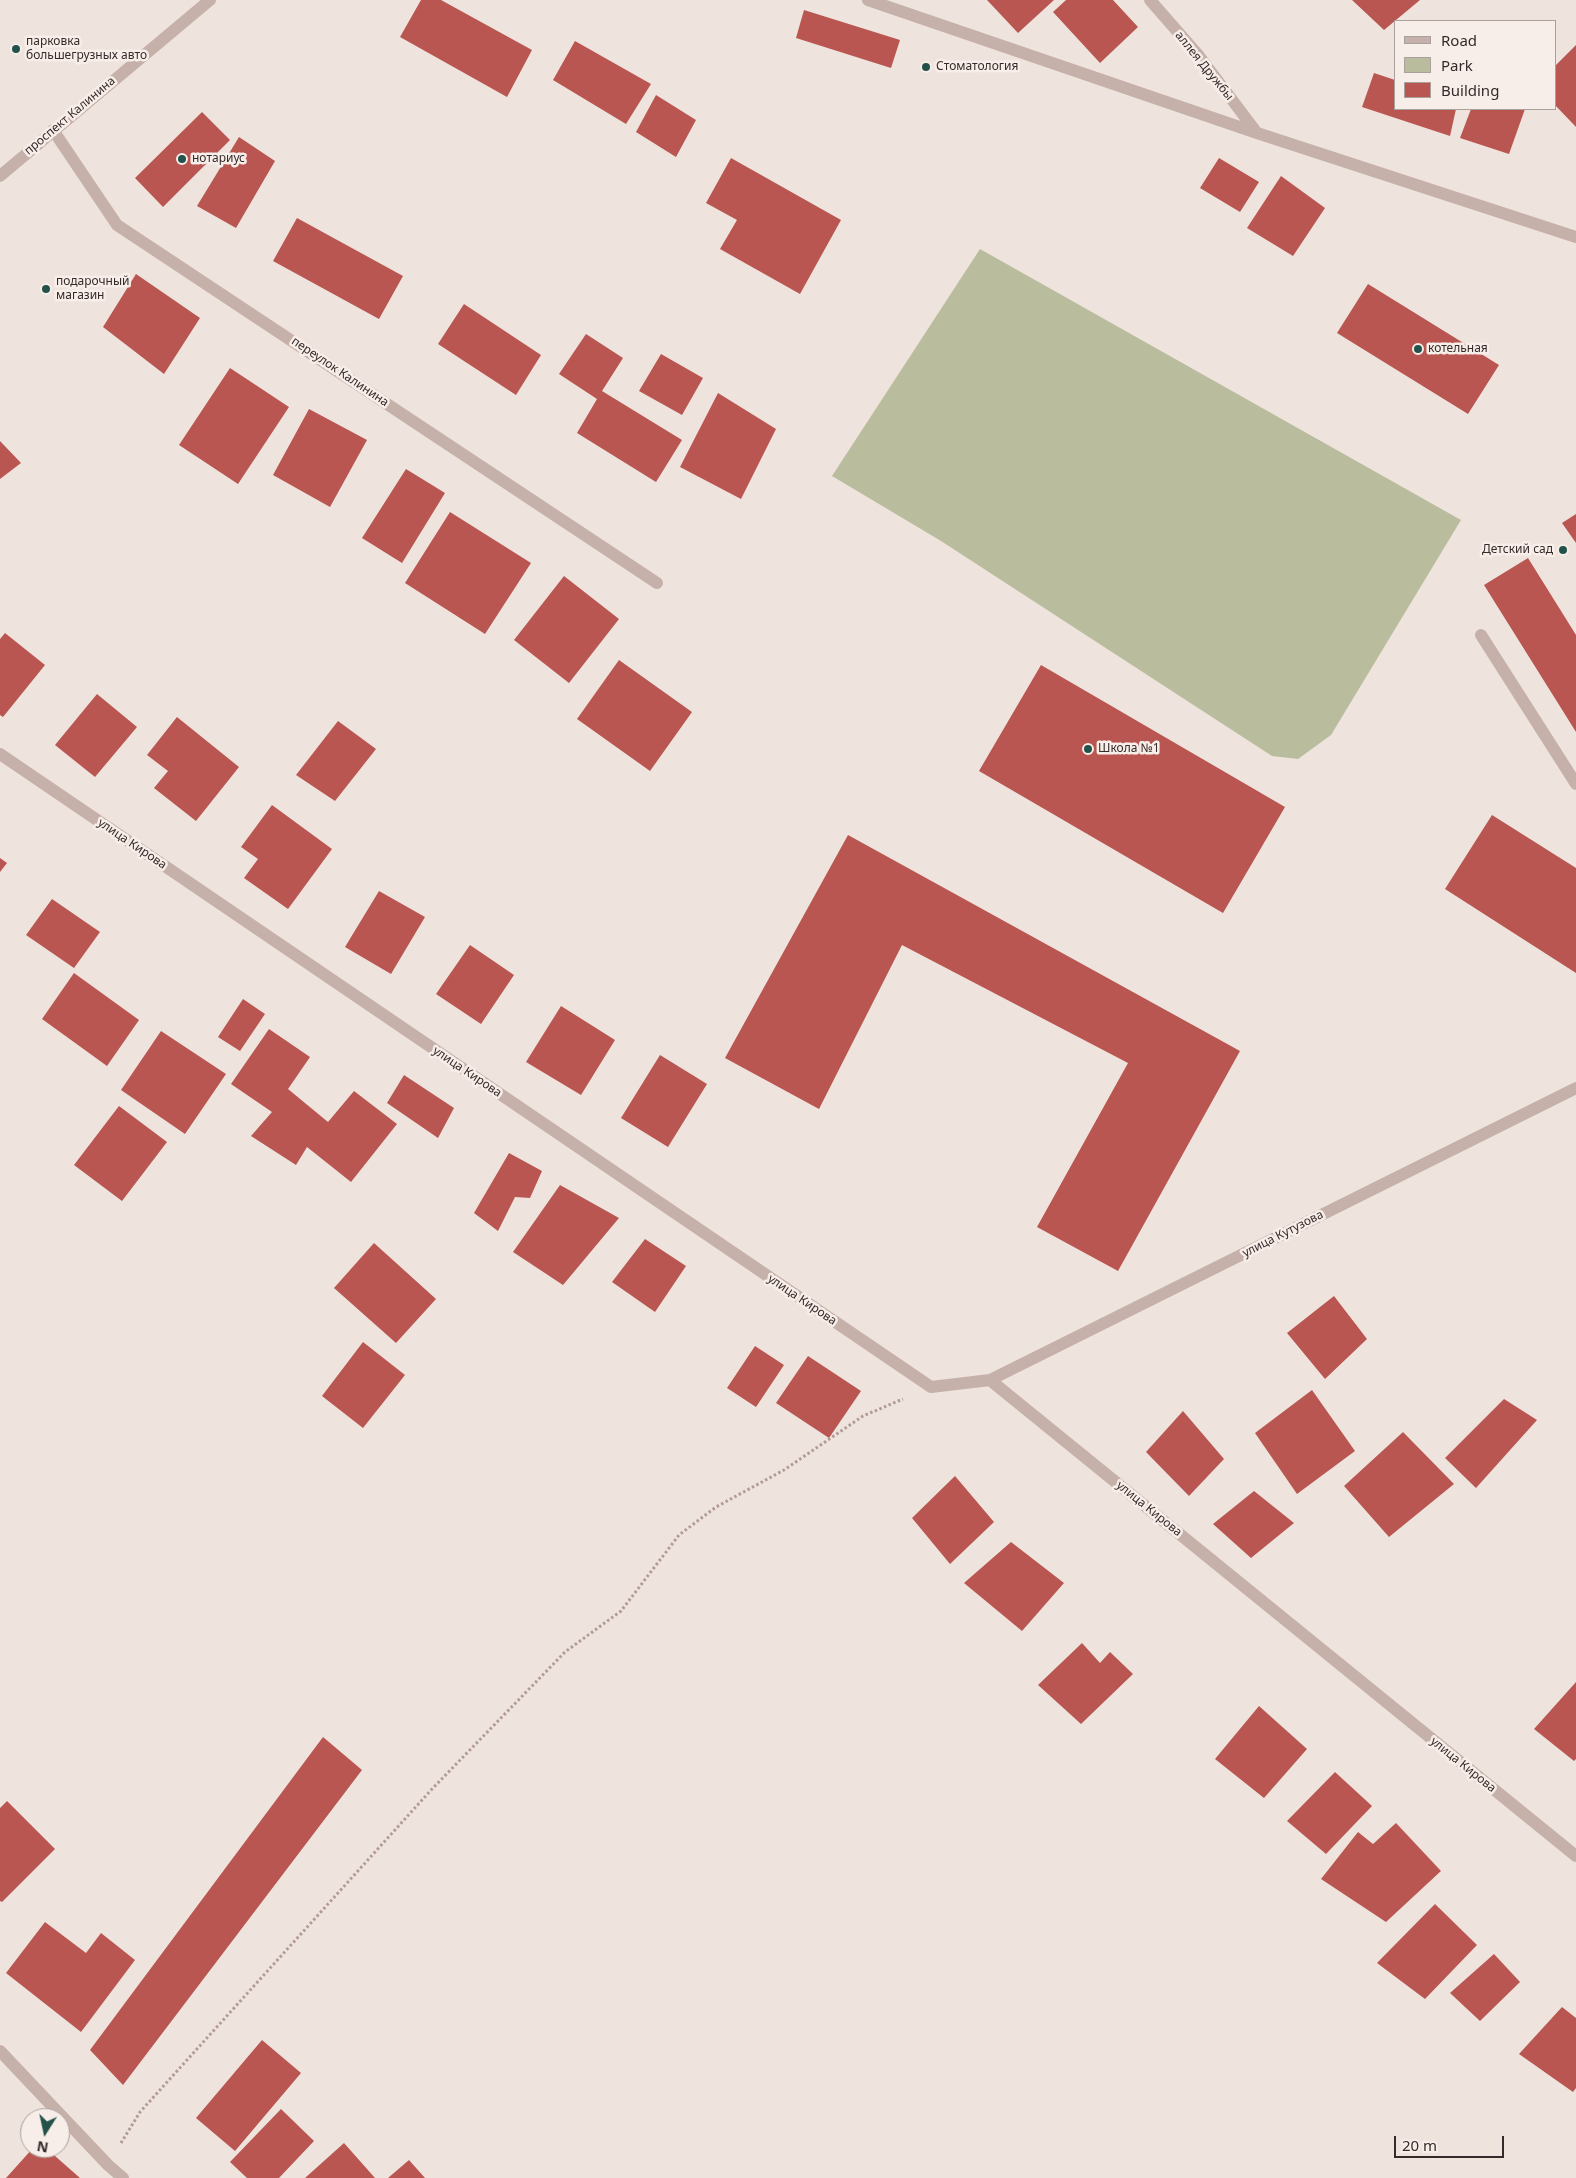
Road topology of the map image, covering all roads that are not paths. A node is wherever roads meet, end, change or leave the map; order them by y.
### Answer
1 (210, 0) edge
2 (868, 0) edge
3 (1150, 0) edge
4 (53, 130) junction
5 (1257, 133) junction
6 (0, 176) edge
7 (1576, 237) edge
8 (657, 583) dead end
9 (1481, 635) dead end
10 (0, 754) edge
11 (1576, 784) edge
12 (1576, 1088) edge
13 (990, 1380) junction
14 (1576, 1856) edge
15 (0, 2050) edge
16 (123, 2178) edge

1 - 4 street, проспект Калинина
2 - 5 street
3 - 5 street, аллея Дружбы
4 - 6 street, проспект Калинина
4 - 8 street, переулок Калинина
5 - 7 street
9 - 11 street
10 - 13 street, улица Кирова
12 - 13 street, улица Кутузова
13 - 14 street, улица Кирова
15 - 16 street

